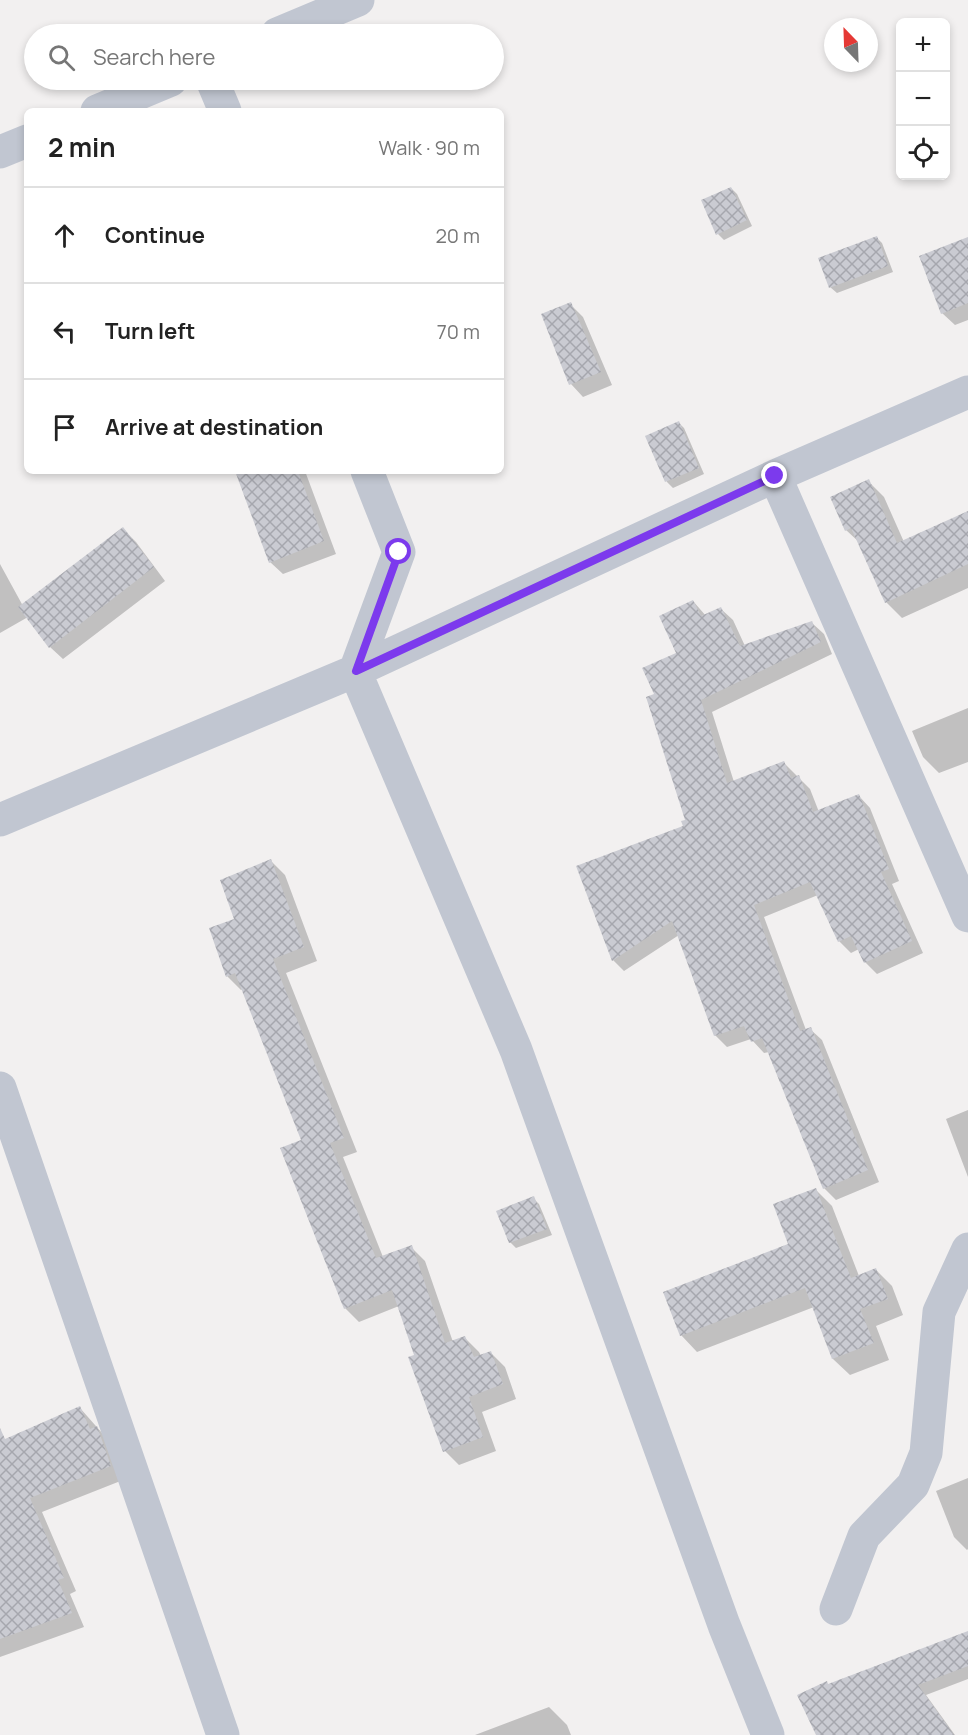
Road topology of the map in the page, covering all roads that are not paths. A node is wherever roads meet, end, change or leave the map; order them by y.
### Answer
1 (358, 0) edge
2 (301, 24) edge
3 (147, 90) edge
4 (216, 90) edge
5 (104, 108) edge
6 (224, 108) edge
7 (24, 142) edge
8 (0, 152) edge
9 (968, 392) edge
10 (368, 474) edge
11 (775, 476) junction
12 (356, 671) junction
13 (0, 820) edge
14 (968, 916) edge
15 (0, 1088) edge
16 (968, 1249) edge
17 (837, 1609) dead end
18 (223, 1735) edge
19 (768, 1735) edge

1 - 2 street
3 - 5 street
4 - 6 street
7 - 8 street
9 - 11 street
10 - 12 street
11 - 12 street
11 - 14 street
12 - 13 street
12 - 19 street
15 - 18 street
16 - 17 street

